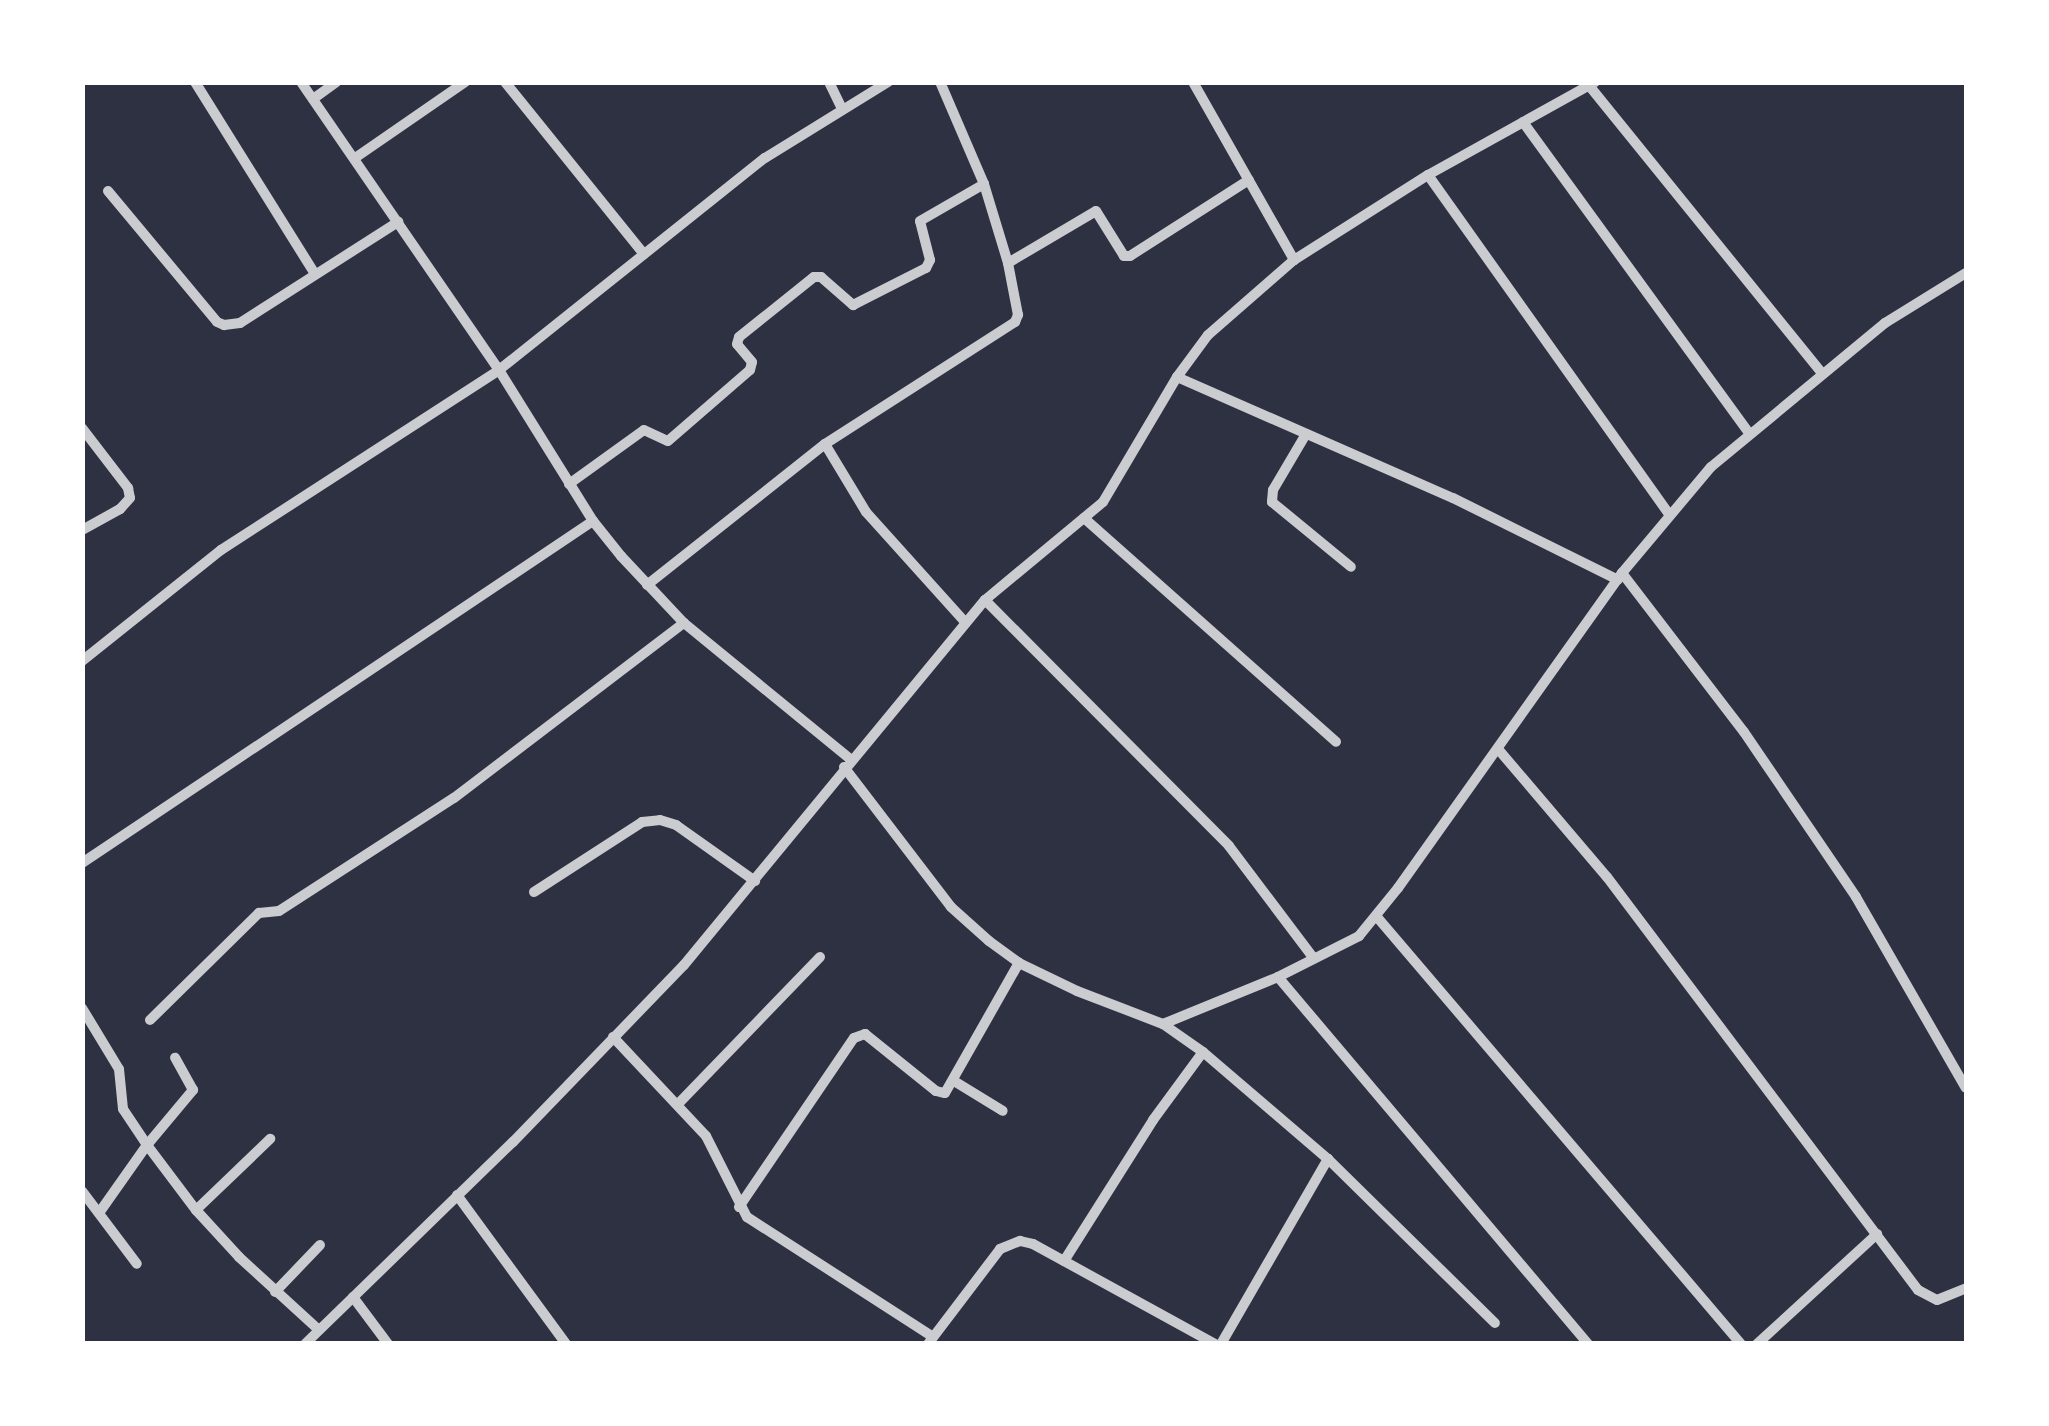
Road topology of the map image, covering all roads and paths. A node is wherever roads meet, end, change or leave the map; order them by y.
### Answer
1 (195, 82) edge
2 (301, 82) edge
3 (336, 82) edge
4 (465, 82) edge
5 (505, 82) edge
6 (829, 82) edge
7 (888, 82) edge
8 (940, 82) edge
9 (1193, 82) edge
10 (1590, 84) edge
11 (313, 99) junction
12 (842, 109) junction
13 (1523, 122) junction
14 (355, 158) junction
15 (1428, 175) junction
16 (1249, 180) junction
17 (984, 184) junction
18 (108, 191) dead end
19 (398, 222) junction
20 (644, 254) junction
21 (1294, 260) junction
22 (1008, 263) junction
23 (1966, 273) edge
24 (316, 274) junction
25 (499, 370) junction
26 (1822, 373) junction
27 (1177, 377) junction
28 (82, 428) edge
29 (1749, 433) junction
30 (1306, 434) junction
31 (825, 444) junction
32 (569, 484) junction
33 (1669, 514) junction
34 (1084, 518) junction
35 (593, 521) junction
36 (82, 530) edge
37 (1351, 567) dead end
38 (1620, 577) junction
39 (647, 585) junction
40 (985, 600) junction
41 (684, 623) junction
42 (966, 623) junction
43 (82, 661) edge
44 (1336, 742) dead end
45 (1498, 750) junction
46 (847, 763) junction
47 (82, 863) edge
48 (755, 881) junction
49 (534, 892) dead end
50 (1377, 918) junction
51 (820, 957) dead end
52 (1314, 959) junction
53 (1019, 963) junction
54 (1278, 977) junction
55 (82, 1008) edge
56 (150, 1020) dead end
57 (1162, 1024) junction
58 (613, 1036) junction
59 (1203, 1052) junction
60 (175, 1058) dead end
61 (954, 1081) junction
62 (1966, 1088) edge
63 (679, 1104) junction
64 (1004, 1111) dead end
65 (270, 1139) dead end
66 (147, 1144) junction
67 (1328, 1160) junction
68 (82, 1191) edge
69 (457, 1195) junction
70 (738, 1207) junction
71 (196, 1210) junction
72 (99, 1213) junction
73 (1877, 1234) junction
74 (320, 1245) dead end
75 (1064, 1261) junction
76 (137, 1264) dead end
77 (1966, 1288) edge
78 (276, 1292) junction
79 (353, 1298) junction
80 (1495, 1323) dead end
81 (319, 1330) junction
82 (931, 1340) edge
83 (304, 1344) edge
84 (388, 1344) edge
85 (566, 1344) edge
86 (1218, 1344) edge
87 (1588, 1344) edge
88 (1740, 1344) edge
89 (1757, 1344) edge

1 - 24 street
2 - 11 street
3 - 11 street
4 - 14 street
5 - 20 street
6 - 12 street
7 - 12 street
8 - 17 street
9 - 16 street
10 - 13 street
10 - 26 street
11 - 14 street
12 - 20 street
13 - 15 street
13 - 29 street
14 - 19 street
15 - 21 street
15 - 33 street
16 - 21 street
16 - 22 street
17 - 22 street
17 - 32 street
18 - 24 street
19 - 24 street
19 - 25 street
20 - 25 street
21 - 27 street
22 - 31 street
23 - 26 street
25 - 32 street
25 - 43 street
26 - 29 street
27 - 30 street
27 - 34 street
28 - 36 street
29 - 33 street
30 - 37 street
30 - 38 street
31 - 39 street
31 - 42 street
32 - 35 street
33 - 38 street
34 - 40 street
34 - 44 street
35 - 39 street
35 - 47 street
38 - 45 street
38 - 62 street
39 - 41 street
40 - 42 street
40 - 52 street
41 - 46 street
41 - 56 street
42 - 46 street
45 - 50 street
45 - 73 street
46 - 48 street
46 - 53 street
48 - 49 street
48 - 58 street
50 - 52 street
50 - 88 street
51 - 63 street
52 - 54 street
53 - 57 street
53 - 61 street
54 - 57 street
54 - 87 street
55 - 66 street
57 - 59 street
58 - 63 street
58 - 69 street
59 - 67 street
59 - 75 street
60 - 66 street
61 - 64 street
61 - 70 street
63 - 70 street
65 - 71 street
66 - 71 street
66 - 72 street
67 - 80 street
67 - 86 street
68 - 72 street
69 - 79 street
69 - 85 street
70 - 82 street
71 - 78 street
72 - 76 street
73 - 77 street
73 - 89 street
74 - 78 street
75 - 82 street
75 - 86 street
78 - 81 street
79 - 81 street
79 - 84 street
81 - 83 street

